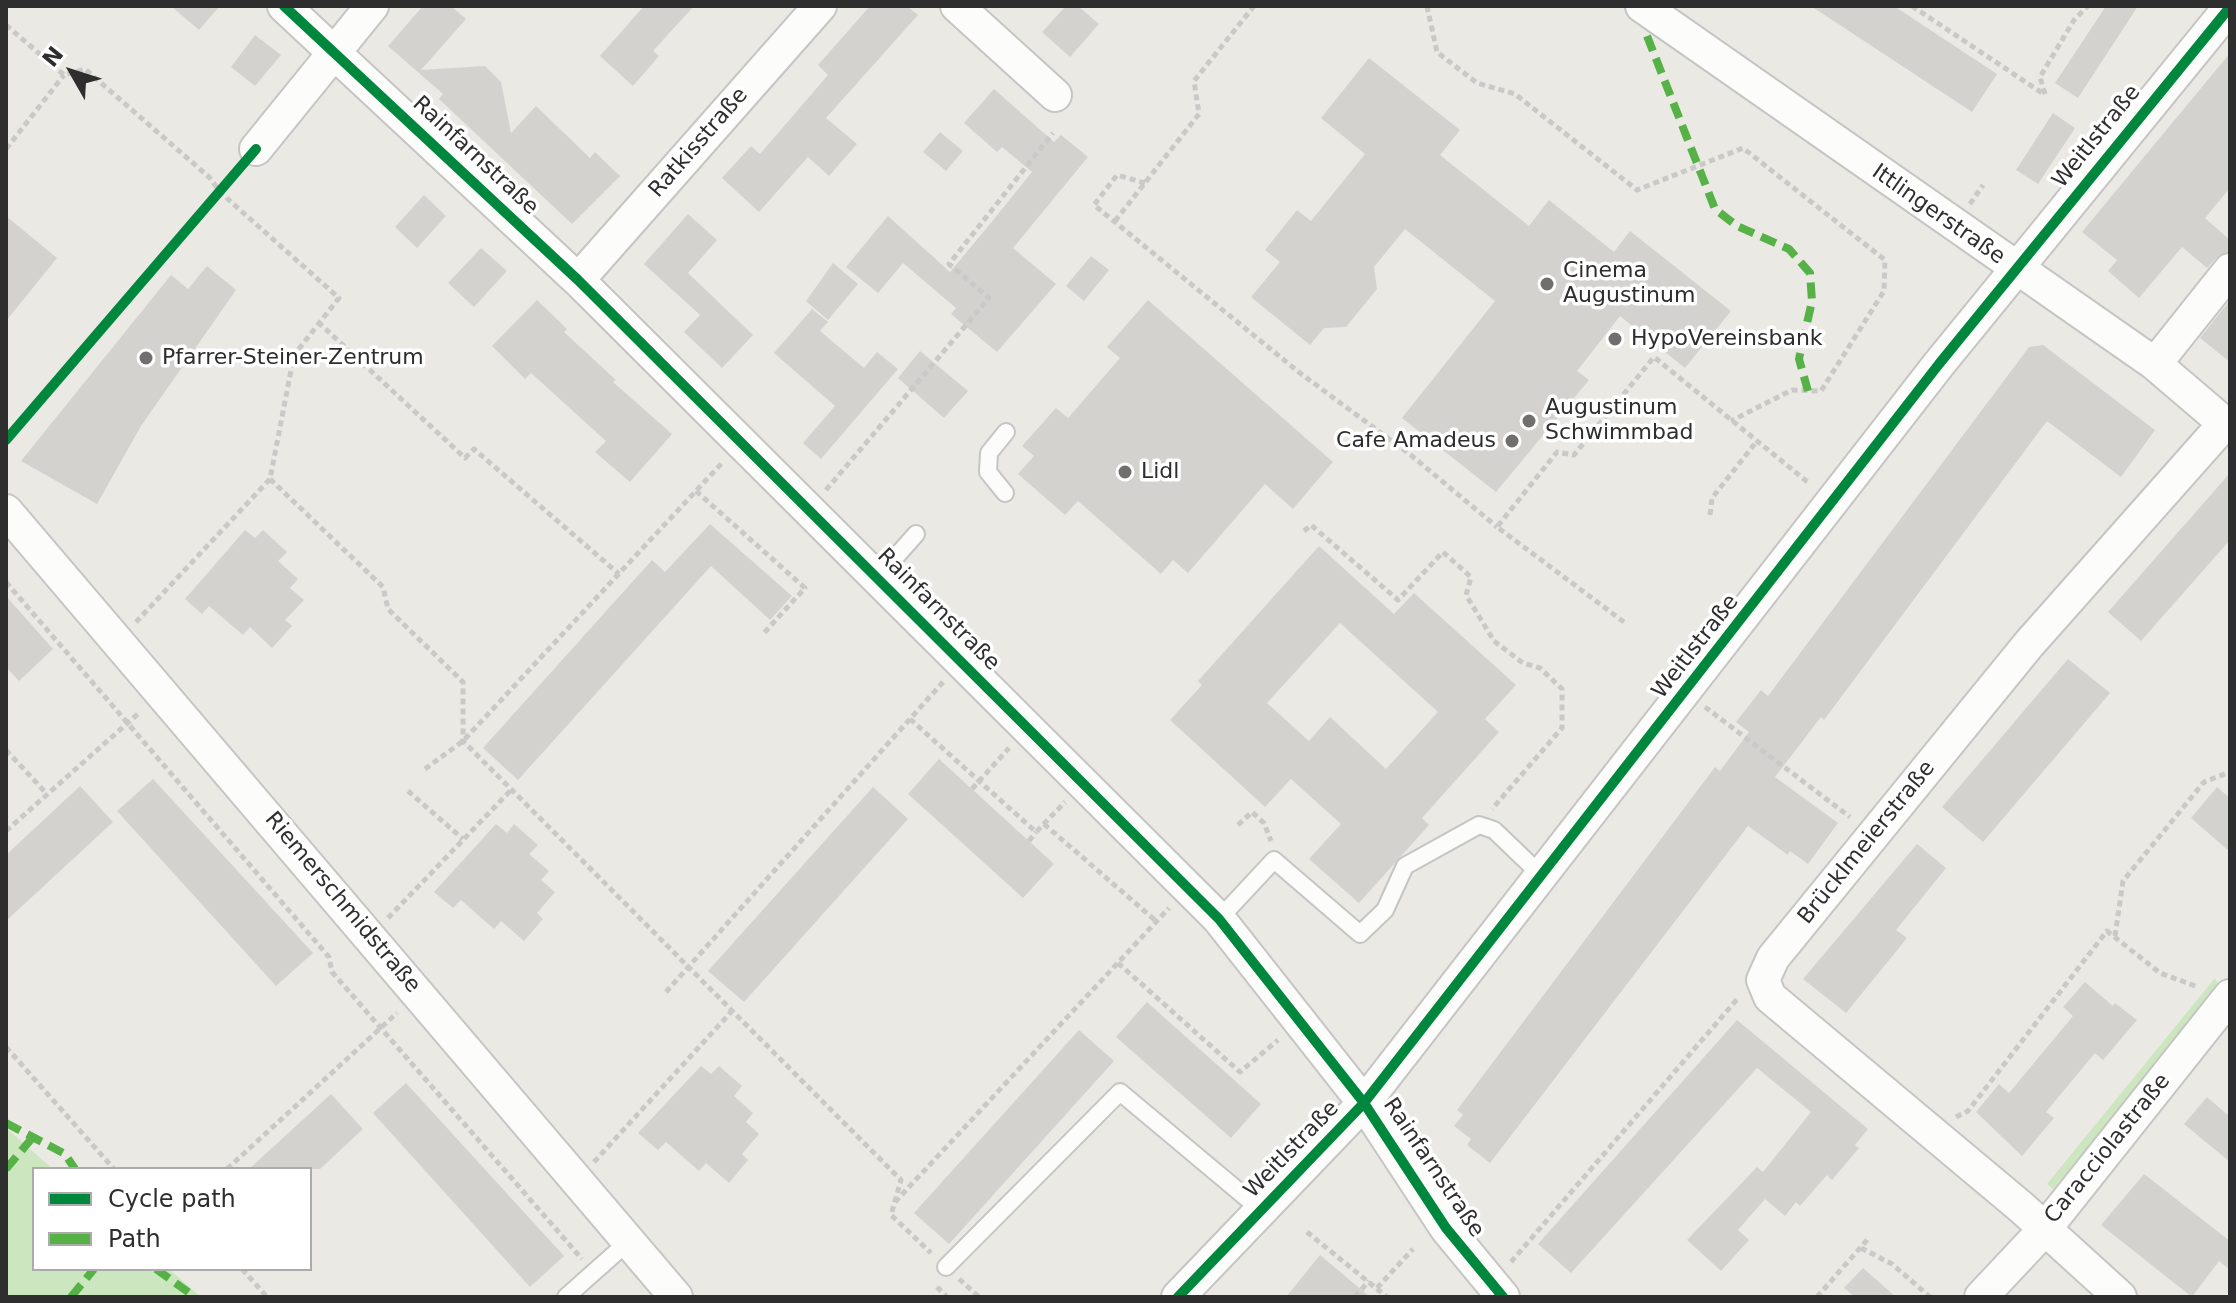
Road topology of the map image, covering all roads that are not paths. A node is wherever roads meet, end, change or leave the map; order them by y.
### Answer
1 (284, 6) edge
2 (372, 6) edge
3 (820, 6) edge
4 (957, 6) edge
5 (1642, 6) edge
6 (2230, 7) edge
7 (335, 51) junction
8 (1055, 95) dead end
9 (256, 149) dead end
10 (2015, 269) junction
11 (2230, 270) edge
12 (578, 280) junction
13 (2155, 364) junction
14 (2227, 426) edge
15 (1006, 432) dead end
16 (1005, 493) dead end
17 (6, 511) edge
18 (916, 534) dead end
19 (877, 578) junction
20 (1542, 876) junction
21 (1219, 919) junction
22 (2230, 996) edge
23 (1364, 1103) junction
24 (1261, 1210) junction
25 (2044, 1230) junction
26 (629, 1241) junction
27 (946, 1267) road end
28 (1497, 1290) edge
29 (566, 1297) edge
30 (676, 1297) edge
31 (1178, 1297) edge
32 (1981, 1297) edge
33 (2120, 1297) edge

1 - 7 street, Rainfarnstraße
2 - 7 street
3 - 12 street, Ratkisstraße
4 - 8 street
5 - 10 street, Ittlingerstraße
6 - 10 street, Weitlstraße
7 - 9 street
7 - 12 street, Rainfarnstraße
10 - 13 street, Ittlingerstraße
10 - 20 street, Weitlstraße
11 - 13 street
12 - 19 street, Rainfarnstraße
13 - 14 street, Ittlingerstraße
14 - 25 street, Brücklmeierstraße
15 - 16 lane
17 - 26 street, Riemerschmidstraße
18 - 19 lane
19 - 21 street, Rainfarnstraße
20 - 21 lane
20 - 23 street, Weitlstraße
21 - 23 street, Rainfarnstraße
22 - 25 street, Caracciolastraße
23 - 24 street, Weitlstraße
23 - 28 street, Rainfarnstraße
24 - 27 lane
24 - 31 street, Weitlstraße
25 - 32 street, Caracciolastraße
25 - 33 street
26 - 29 lane
26 - 30 street, Riemerschmidstraße

